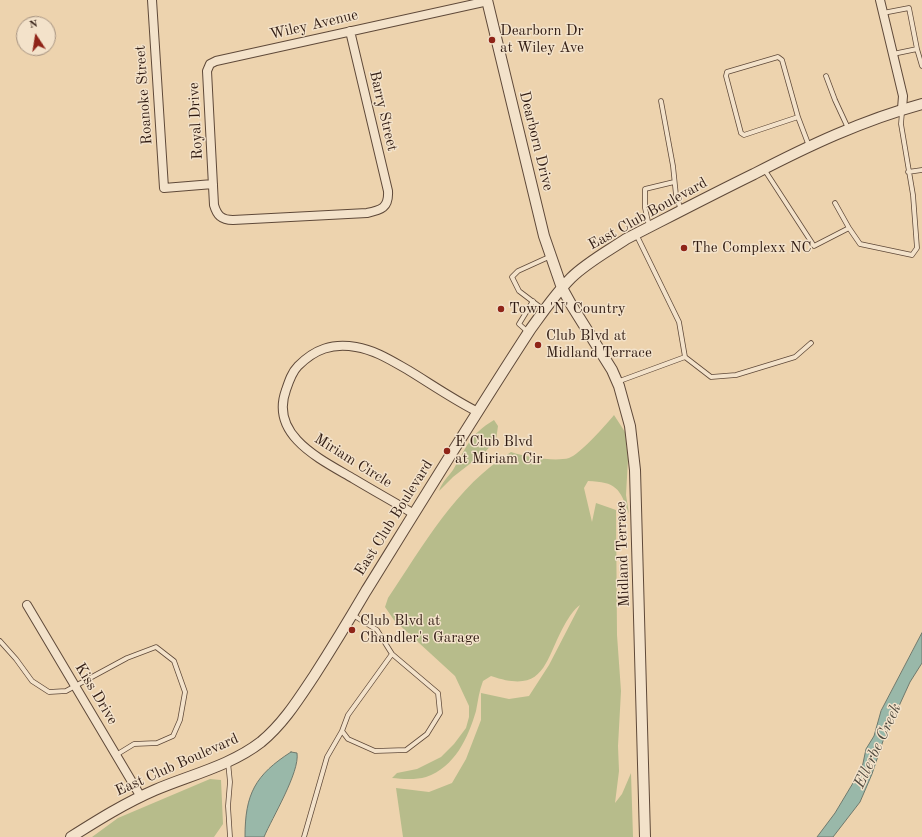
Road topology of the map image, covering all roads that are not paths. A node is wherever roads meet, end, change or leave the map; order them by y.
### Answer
1 (152, 0) edge
2 (880, 0) edge
3 (488, 1) edge
4 (883, 13) junction
5 (350, 31) junction
6 (917, 49) junction
7 (893, 54) junction
8 (216, 62) joint
9 (922, 66) edge
10 (826, 76) dead end
11 (661, 101) dead end
12 (922, 104) edge
13 (902, 109) junction
14 (798, 117) junction
15 (848, 129) junction
16 (809, 146) junction
17 (764, 168) junction
18 (922, 170) edge
19 (908, 172) junction
20 (674, 182) junction
21 (213, 184) junction
22 (388, 197) joint
23 (835, 203) dead end
24 (682, 210) junction
25 (649, 227) junction
26 (849, 228) junction
27 (636, 234) junction
28 (551, 256) junction
29 (562, 288) junction
30 (532, 301) junction
31 (544, 310) junction
32 (529, 332) junction
33 (811, 343) dead end
34 (685, 357) junction
35 (617, 382) junction
36 (478, 412) junction
37 (414, 514) junction
38 (27, 605) dead end
39 (352, 615) junction
40 (0, 641) edge
41 (392, 654) junction
42 (74, 686) junction
43 (342, 731) junction
44 (116, 755) junction
45 (228, 762) junction
46 (141, 797) junction
47 (71, 837) edge
48 (230, 837) edge
49 (304, 837) edge
50 (645, 837) edge

1 - 21 street, Roanoke Street
2 - 4 street
3 - 5 street, Wiley Avenue
3 - 28 street, Dearborn Drive
4 - 6 lane
4 - 7 street
5 - 8 street, Wiley Avenue
5 - 22 street, Barry Street
6 - 7 lane
6 - 9 lane
7 - 13 street
8 - 21 street, Royal Drive
10 - 15 lane
11 - 20 lane
12 - 13 street, East Club Boulevard
13 - 15 street, East Club Boulevard
13 - 19 lane
14 - 14 lane
14 - 16 lane
15 - 16 street, East Club Boulevard
16 - 17 street, East Club Boulevard
17 - 24 street, East Club Boulevard
17 - 26 lane
18 - 19 lane
19 - 26 lane
20 - 24 lane
20 - 25 lane
21 - 22 street, Royal Drive
23 - 26 lane
24 - 25 street, East Club Boulevard
25 - 27 street, East Club Boulevard
27 - 29 street, East Club Boulevard
27 - 34 lane
28 - 29 street, Dearborn Drive
28 - 30 lane
29 - 31 street, East Club Boulevard
29 - 35 street, Midland Terrace
30 - 31 lane
30 - 32 lane
31 - 32 street, East Club Boulevard
32 - 36 street, East Club Boulevard
33 - 34 lane
34 - 35 lane
35 - 50 street, Midland Terrace
36 - 37 street, East Club Boulevard
36 - 37 street, Miriam Circle
37 - 39 street, East Club Boulevard
38 - 42 street, Kiss Drive
39 - 41 lane
39 - 45 street, East Club Boulevard
40 - 42 lane
41 - 43 lane
41 - 43 lane
42 - 44 street, Kiss Drive
42 - 44 lane
43 - 49 lane
44 - 46 street, Kiss Drive
45 - 46 street, East Club Boulevard
45 - 48 lane
46 - 47 street, East Club Boulevard

